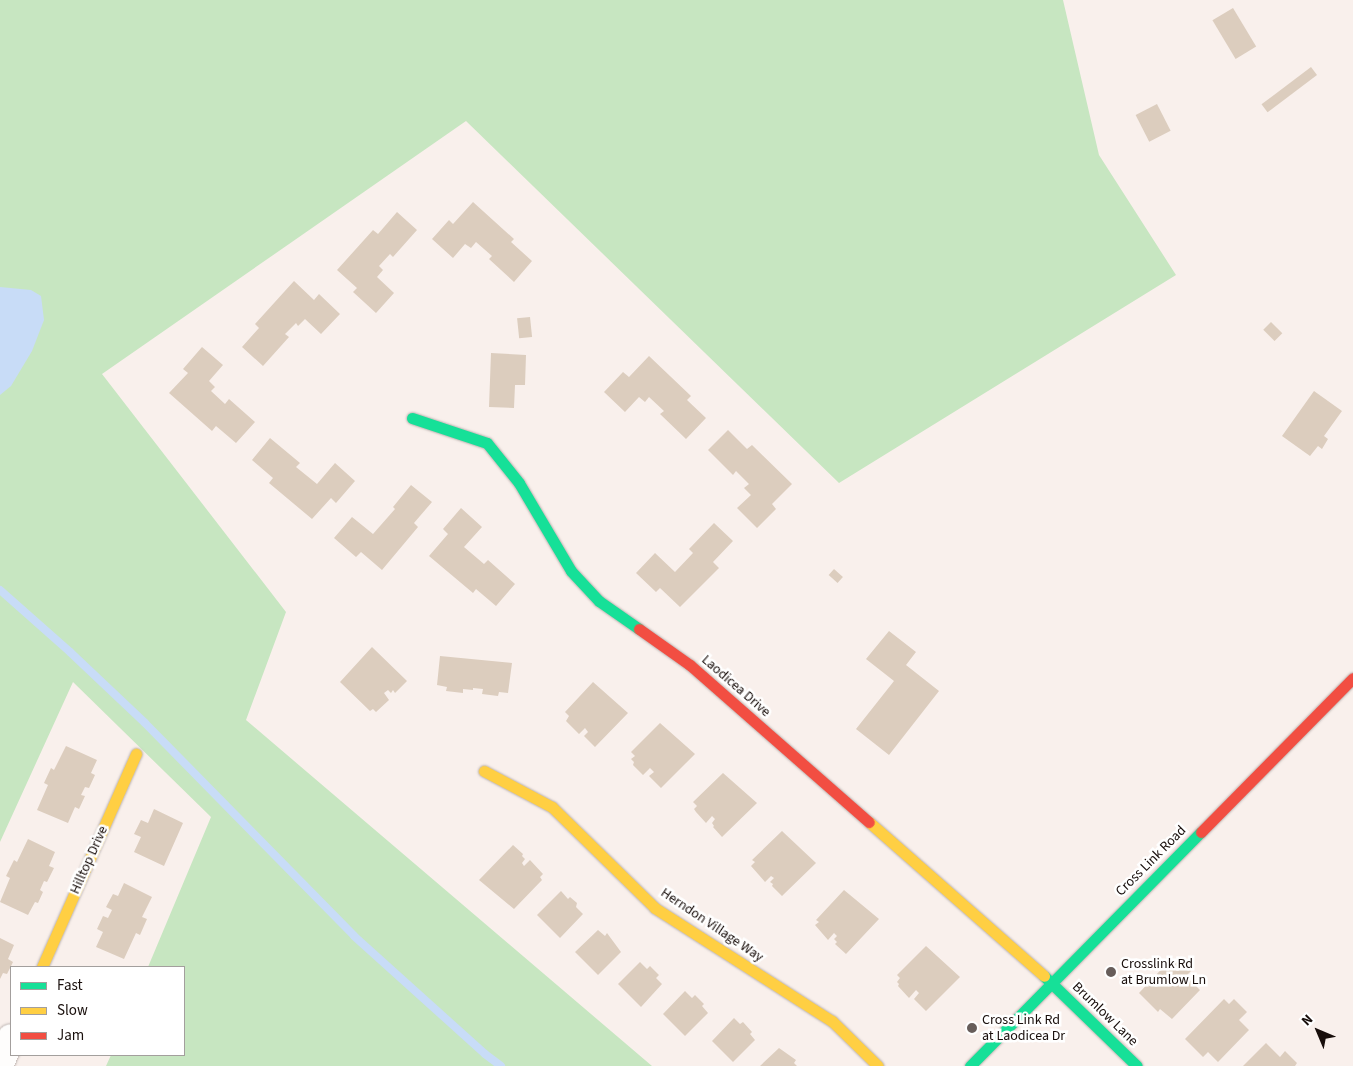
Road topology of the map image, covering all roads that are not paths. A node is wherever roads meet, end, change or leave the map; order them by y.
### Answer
1 (412, 418) dead end
2 (1353, 678) edge
3 (136, 754) dead end
4 (484, 771) dead end
5 (42, 966) edge
6 (1052, 983) junction
7 (10, 1040) edge
8 (0, 1063) edge
9 (878, 1066) edge
10 (970, 1066) edge
11 (1137, 1066) edge

1 - 6 street, Laodicea Drive
2 - 6 street, Cross Link Road
3 - 5 street, Hilltop Drive
4 - 9 street, Herndon Village Way
6 - 10 street, Cross Link Road
6 - 11 street, Brumlow Lane
7 - 8 street

